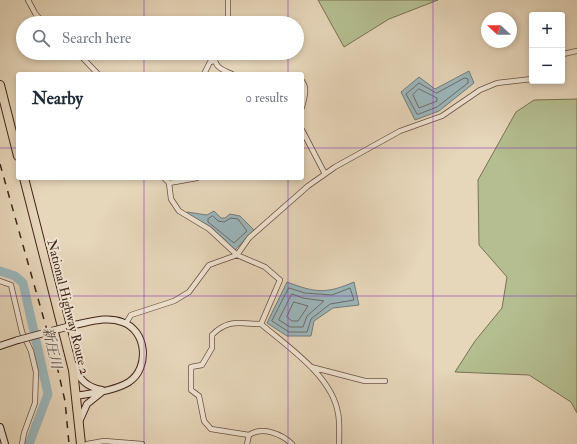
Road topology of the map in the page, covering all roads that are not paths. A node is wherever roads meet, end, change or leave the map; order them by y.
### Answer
1 (28, 0) edge
2 (228, 0) edge
3 (37, 16) edge
4 (228, 16) edge
5 (577, 51) edge
6 (565, 54) edge
7 (85, 60) edge
8 (214, 61) joint
9 (96, 72) edge
10 (205, 72) edge
11 (227, 72) edge
12 (529, 79) edge
13 (304, 84) edge
14 (0, 85) edge
15 (304, 100) edge
16 (304, 134) edge
17 (16, 148) edge
18 (325, 174) junction
19 (25, 180) edge
20 (166, 180) edge
21 (186, 180) edge
22 (169, 183) junction
23 (237, 255) junction
24 (0, 281) edge
25 (126, 323) junction
26 (261, 324) junction
27 (63, 330) junction
28 (0, 346) edge
29 (311, 367) junction
30 (385, 381) dead end
31 (105, 390) junction
32 (76, 396) junction
33 (79, 422) junction
34 (0, 427) edge
35 (249, 435) junction
36 (5, 444) edge
37 (22, 444) edge
38 (81, 444) edge
39 (87, 444) edge
40 (142, 444) edge
41 (247, 444) edge
42 (292, 444) edge
43 (339, 444) edge

1 - 3 street
2 - 4 street
5 - 6 street
7 - 9 street
8 - 10 street
8 - 11 street
12 - 18 street
13 - 15 street
14 - 17 highway
16 - 18 street
18 - 23 street
19 - 27 highway, National Highway Route 2
20 - 22 street
21 - 22 street
22 - 23 street
23 - 25 street
23 - 26 street
24 - 37 street
25 - 28 main road, bridge
25 - 31 main road
26 - 29 street
26 - 35 street
27 - 31 main road
27 - 32 highway, National Highway Route 2
29 - 30 street
29 - 43 street
31 - 32 main road
31 - 33 main road
32 - 33 highway, National Highway Route 2
33 - 38 highway, National Highway Route 2
34 - 36 main road
35 - 41 street
35 - 42 street
39 - 40 street

